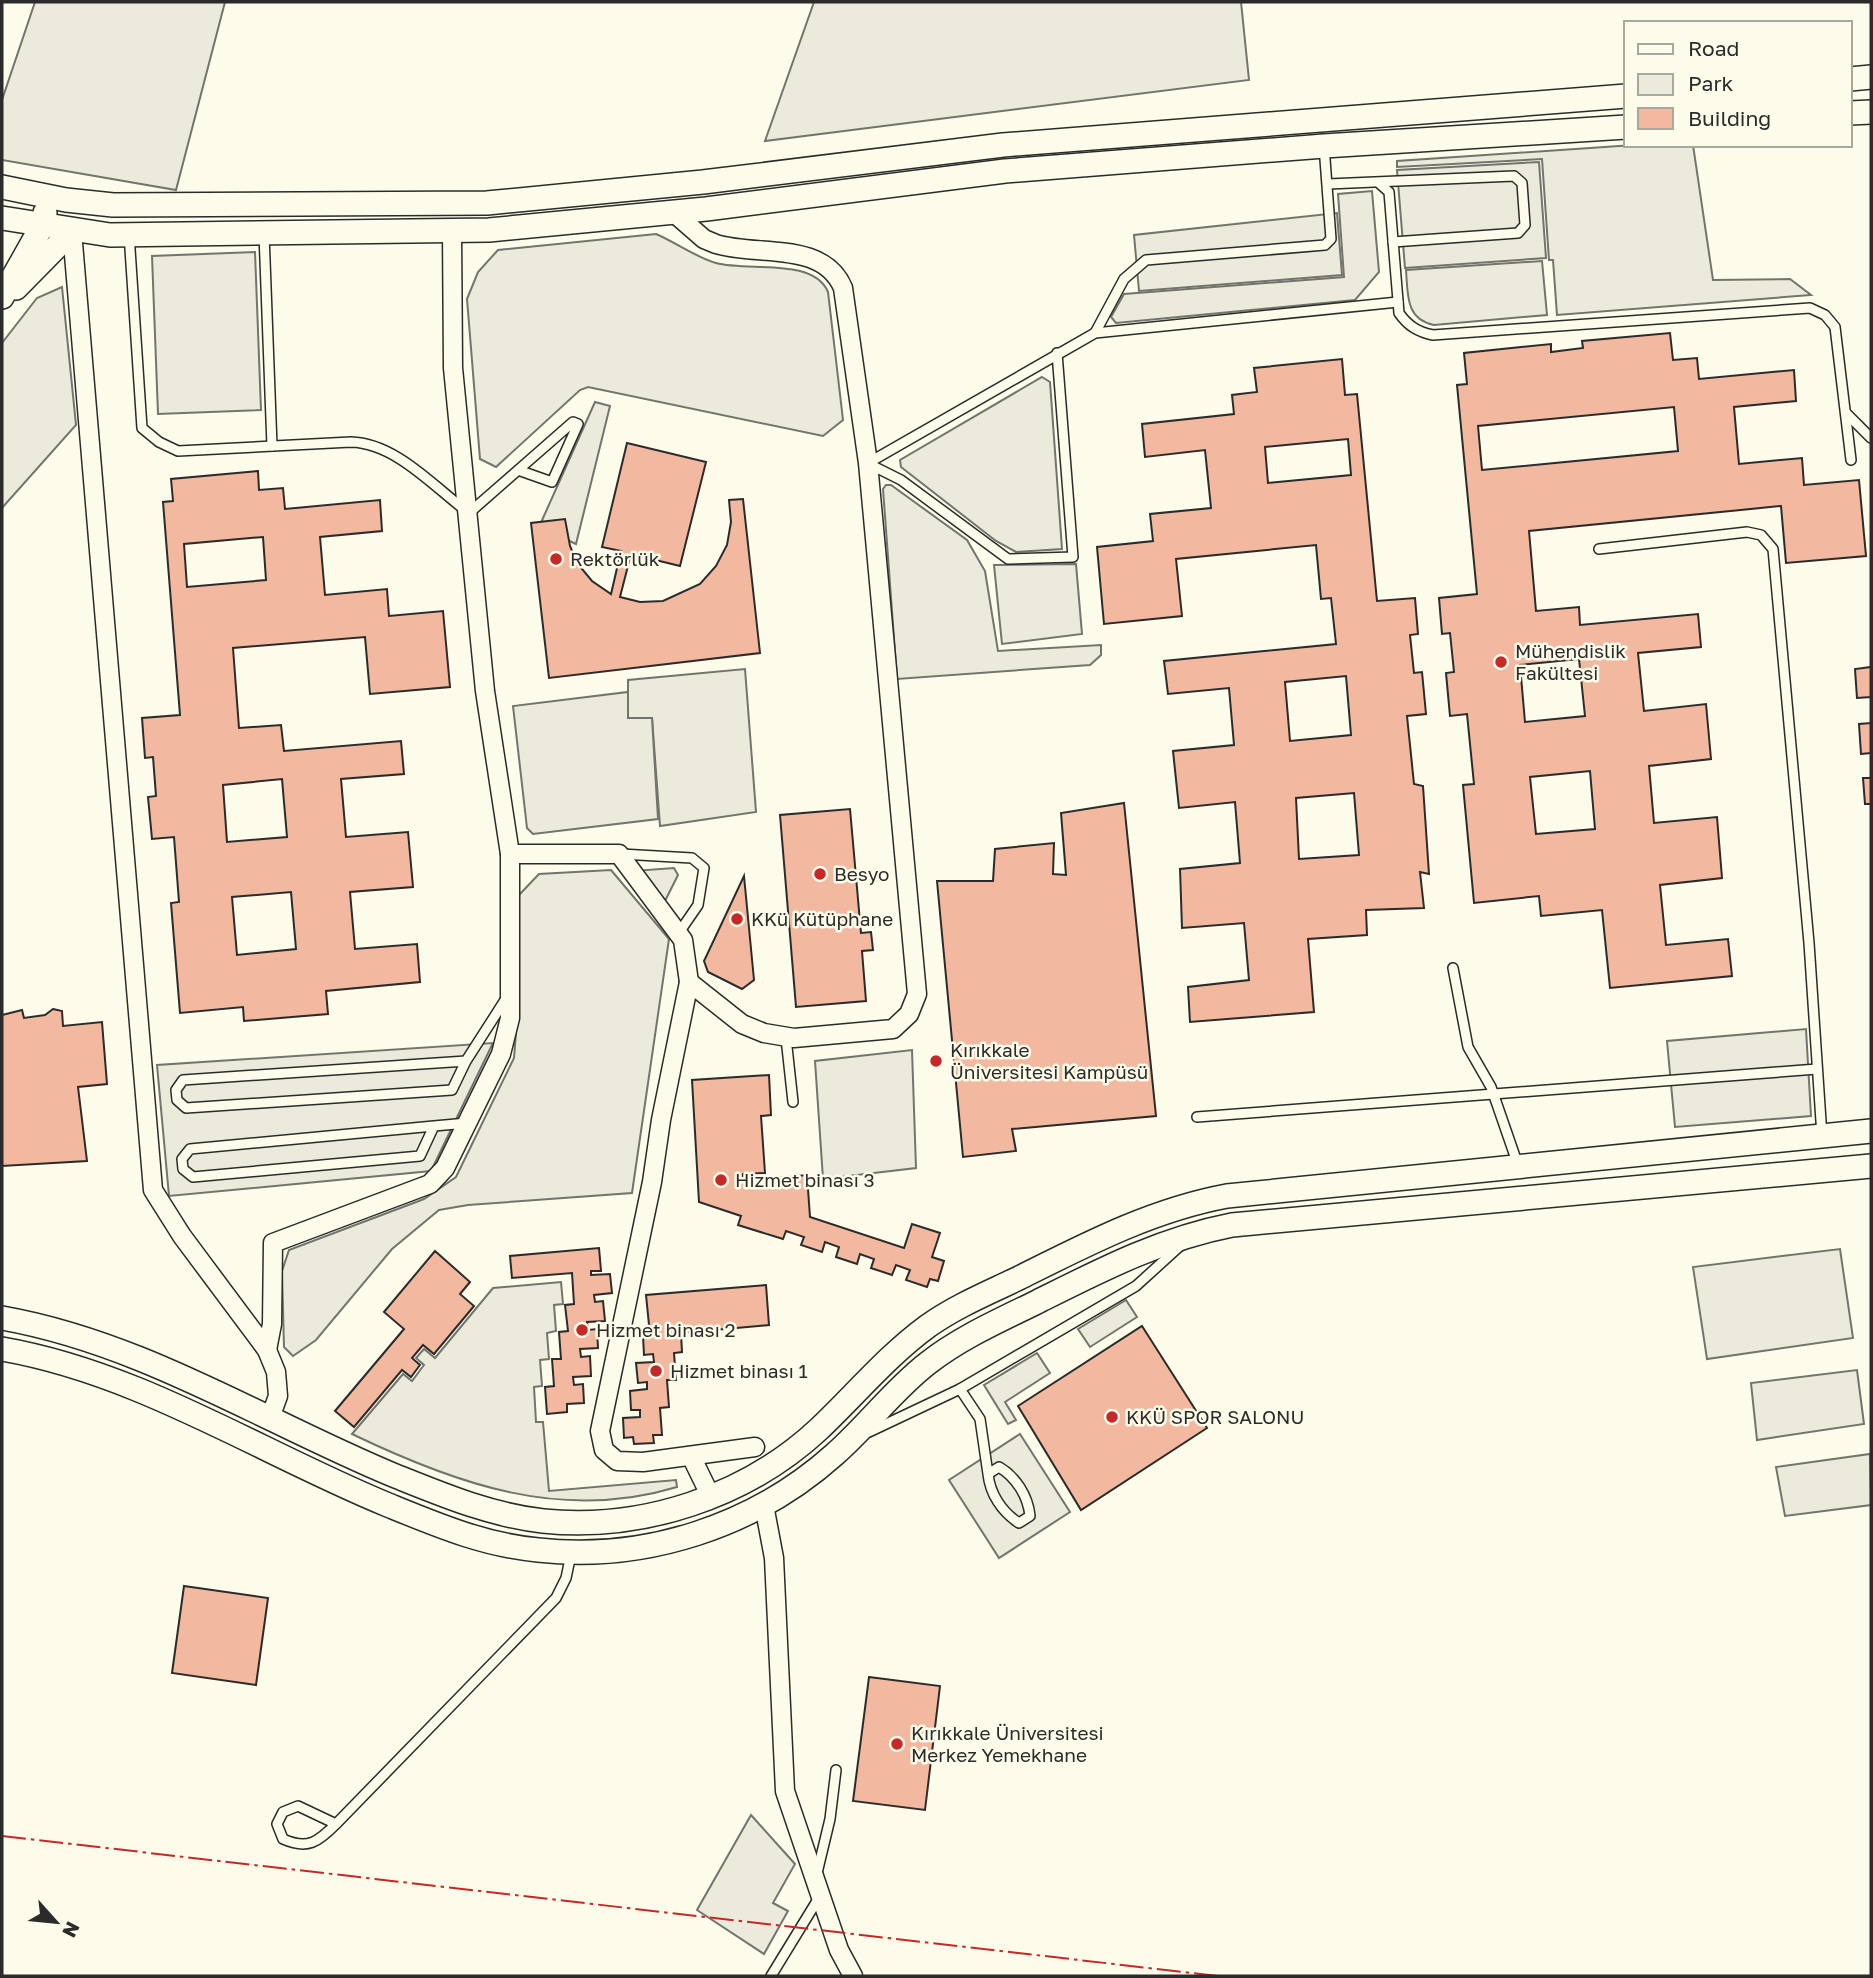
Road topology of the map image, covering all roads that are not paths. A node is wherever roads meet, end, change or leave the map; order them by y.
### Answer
1 (1871, 77) edge
2 (1852, 79) edge
3 (1624, 96) edge
4 (1871, 112) edge
5 (1852, 113) edge
6 (1302, 119) junction
7 (1624, 127) edge
8 (1314, 147) junction
9 (1328, 184) junction
10 (1380, 184) junction
11 (670, 186) junction
12 (2, 188) edge
13 (48, 197) junction
14 (451, 204) junction
15 (673, 212) junction
16 (2, 218) edge
17 (43, 226) junction
18 (72, 231) junction
19 (452, 231) junction
20 (264, 233) junction
21 (128, 234) junction
22 (1393, 242) junction
23 (2, 297) edge
24 (1398, 302) junction
25 (2, 303) edge
26 (1095, 332) junction
27 (1056, 353) junction
28 (1846, 413) junction
29 (1871, 439) edge
30 (272, 446) junction
31 (1851, 460) dead end
32 (868, 463) junction
33 (517, 470) junction
34 (469, 513) junction
35 (1599, 549) dead end
36 (510, 854) junction
37 (619, 854) junction
38 (678, 934) junction
39 (1453, 968) dead end
40 (689, 982) junction
41 (510, 993) junction
42 (786, 1038) junction
43 (466, 1061) junction
44 (1817, 1069) junction
45 (1494, 1094) junction
46 (793, 1102) dead end
47 (1197, 1116) dead end
48 (467, 1123) junction
49 (434, 1126) junction
50 (1871, 1131) edge
51 (1822, 1136) junction
52 (1871, 1166) edge
53 (1518, 1167) junction
54 (1521, 1196) junction
55 (1191, 1234) junction
56 (2, 1318) edge
57 (2, 1349) edge
58 (267, 1350) junction
59 (960, 1389) junction
60 (270, 1418) junction
61 (851, 1439) junction
62 (257, 1445) junction
63 (755, 1447) dead end
64 (691, 1456) junction
65 (988, 1474) junction
66 (711, 1497) junction
67 (764, 1505) junction
68 (572, 1523) junction
69 (722, 1524) junction
70 (572, 1553) junction
71 (836, 1770) dead end
72 (336, 1824) junction
73 (818, 1889) junction
74 (771, 1976) edge
75 (853, 1976) edge

1 - 2 street
3 - 6 street
4 - 5 street
6 - 8 street
6 - 11 street
7 - 8 street
8 - 9 lane
8 - 15 street
9 - 10 lane
9 - 26 lane
10 - 22 lane
10 - 22 lane
11 - 14 street
11 - 15 street
12 - 13 street
13 - 14 street
13 - 17 street
14 - 19 street
15 - 19 street
15 - 32 street
16 - 17 street
17 - 18 street
17 - 23 street
18 - 21 street
18 - 25 street
18 - 58 street
19 - 20 street
19 - 34 street
20 - 21 street
20 - 30 lane
21 - 30 lane
22 - 24 lane
24 - 26 lane
24 - 28 lane
26 - 27 lane
27 - 32 lane
27 - 32 lane
28 - 29 lane
28 - 31 lane
30 - 34 lane
32 - 42 street
33 - 33 lane
33 - 34 lane
34 - 36 street
35 - 44 lane
36 - 37 street
36 - 41 street
37 - 38 street
37 - 38 lane
38 - 40 street
39 - 45 lane
40 - 42 street
40 - 64 street
41 - 43 lane
41 - 48 street
42 - 46 lane
43 - 43 lane
44 - 45 lane
44 - 51 lane
45 - 47 lane
45 - 53 lane
48 - 49 lane
48 - 58 street
49 - 49 lane
50 - 51 street
51 - 53 street
52 - 54 street
53 - 54 street
53 - 66 street
54 - 55 street
55 - 59 lane
55 - 61 street
56 - 60 street
57 - 62 street
58 - 60 street
59 - 61 lane
59 - 65 lane
60 - 62 street
60 - 68 street
61 - 67 street
62 - 70 street
63 - 64 street
64 - 66 street
65 - 65 lane
66 - 68 street
66 - 69 street
67 - 69 street
67 - 73 street
68 - 70 street
69 - 70 street
70 - 72 lane
71 - 73 lane
72 - 72 lane
73 - 74 lane
73 - 75 street

